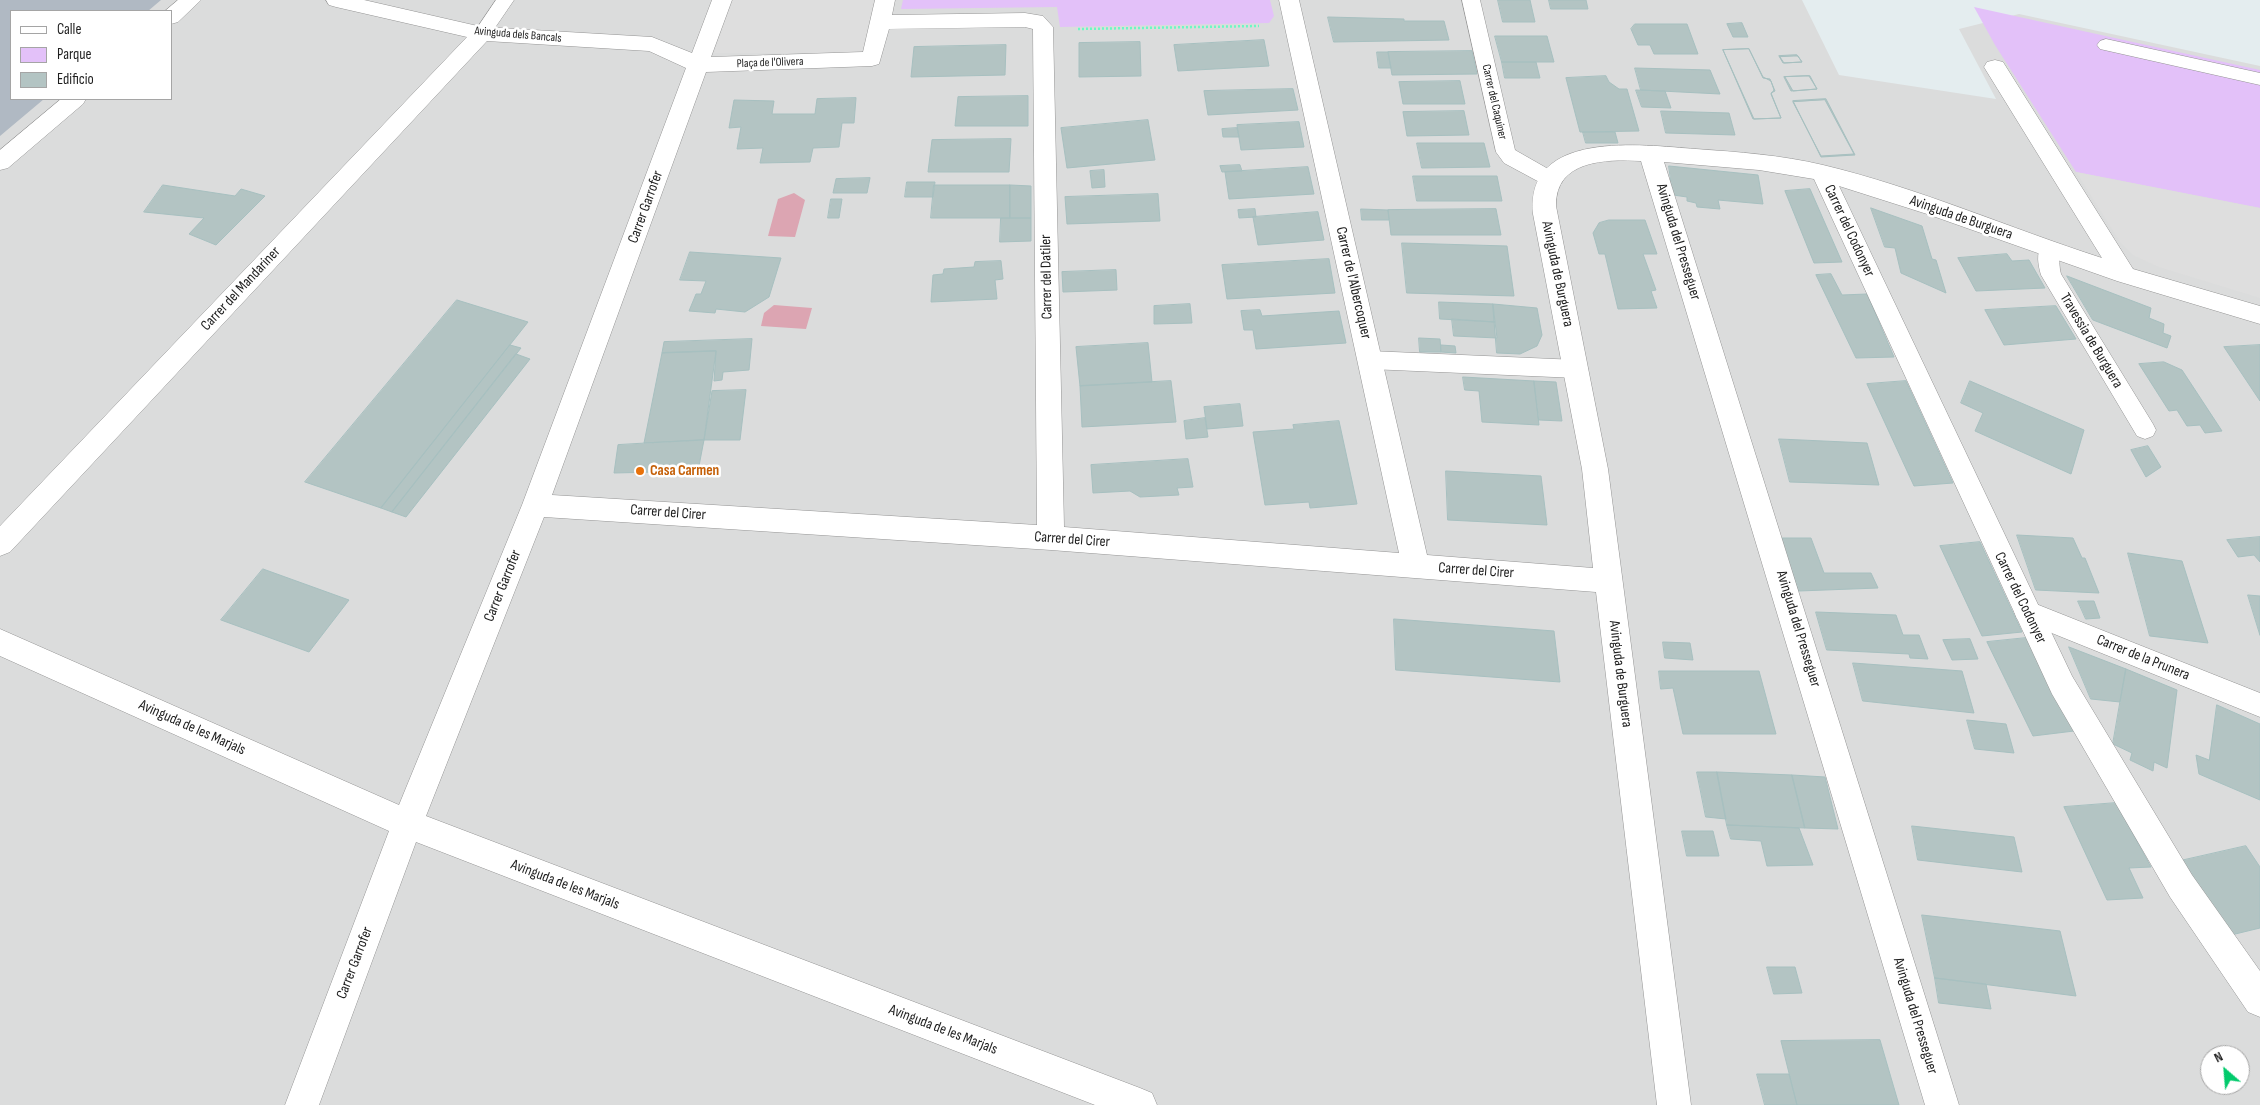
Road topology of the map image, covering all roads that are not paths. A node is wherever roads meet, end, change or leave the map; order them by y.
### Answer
1 (191, 0) edge
2 (336, 0) edge
3 (505, 0) edge
4 (722, 0) edge
5 (885, 0) edge
6 (1289, 0) edge
7 (1471, 0) edge
8 (172, 16) edge
9 (880, 22) junction
10 (482, 34) junction
11 (2106, 45) dead end
12 (699, 65) junction
13 (1995, 67) dead end
14 (2260, 79) edge
15 (73, 100) edge
16 (1650, 153) junction
17 (0, 162) edge
18 (1822, 173) junction
19 (1550, 179) junction
20 (2049, 249) junction
21 (2125, 275) junction
22 (2260, 315) edge
23 (1370, 360) junction
24 (1577, 369) junction
25 (2145, 430) dead end
26 (535, 505) junction
27 (1051, 538) junction
28 (0, 544) edge
29 (1416, 566) junction
30 (1609, 580) junction
31 (2026, 611) junction
32 (0, 642) edge
33 (2260, 705) edge
34 (407, 824) junction
35 (2260, 1000) edge
36 (302, 1105) edge
37 (1140, 1105) edge
38 (1674, 1105) edge
39 (1942, 1105) edge

1 - 8 street
2 - 10 street, Avinguda dels Bancals
3 - 10 lane
4 - 12 street
5 - 9 street, Plaça de l'Olivera
6 - 23 street, Carrer de l'Albercoquer
7 - 19 lane, Carrer del Caquiner
9 - 12 street, Plaça de l'Olivera
9 - 27 street, Carrer del Datiler
10 - 12 street, Avinguda dels Bancals
10 - 28 street, Carrer del Mandariner
11 - 14 lane
12 - 26 street, Carrer Garrofer
13 - 21 street
15 - 17 street
16 - 18 street, Avinguda de Burguera
16 - 19 street, Avinguda de Burguera
16 - 39 street, Avinguda del Presseguer
18 - 20 street, Avinguda de Burguera
18 - 31 street, Carrer del Codonyer
19 - 24 street, Avinguda de Burguera
20 - 21 street, Avinguda de Burguera
20 - 25 lane, Travessia de Burguera
21 - 22 street, Avinguda de Burguera
23 - 24 lane
23 - 29 street, Carrer de l'Albercoquer
24 - 30 street, Avinguda de Burguera
26 - 27 street, Carrer del Cirer
26 - 34 street, Carrer Garrofer
27 - 29 street, Carrer del Cirer
29 - 30 street, Carrer del Cirer
30 - 38 street, Avinguda de Burguera
31 - 33 lane, Carrer de la Prunera
31 - 35 street, Carrer del Codonyer
32 - 34 street, Avinguda de les Marjals
34 - 36 street, Carrer Garrofer
34 - 37 street, Avinguda de les Marjals

